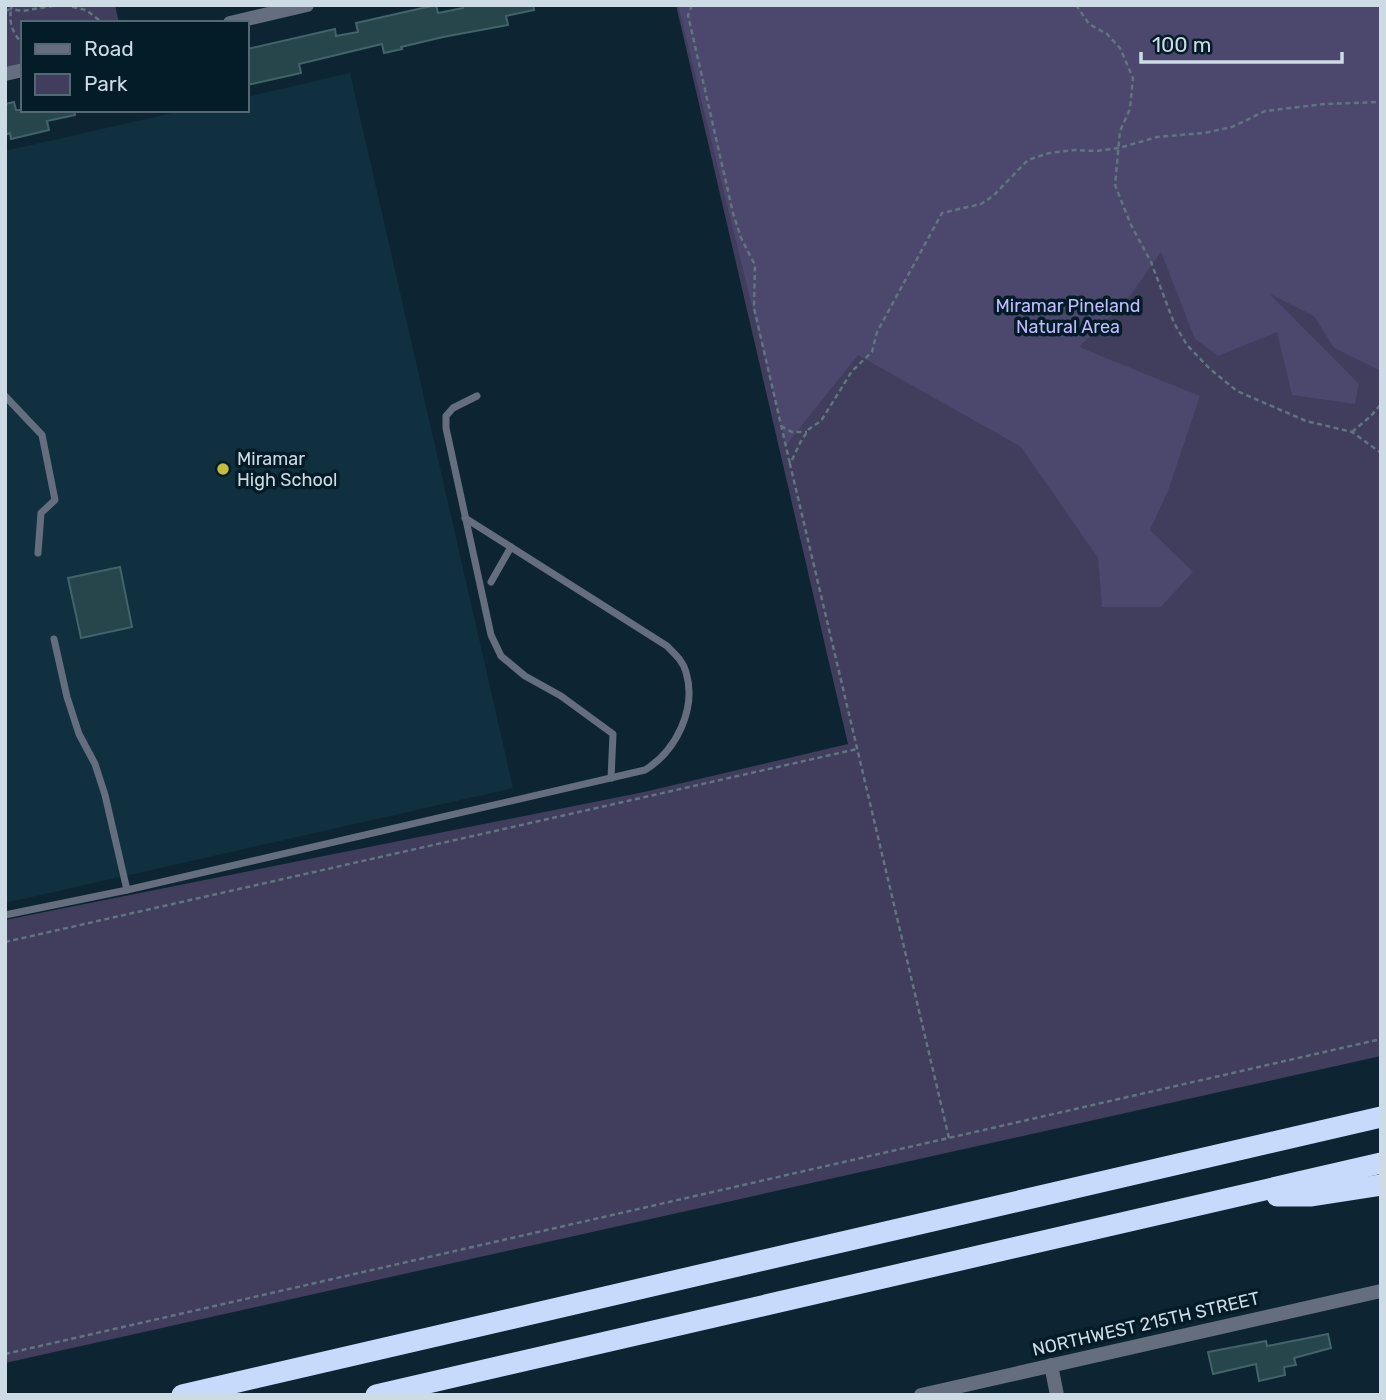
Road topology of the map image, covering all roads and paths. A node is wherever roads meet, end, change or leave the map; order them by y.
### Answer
1 (58, 5) edge
2 (64, 5) edge
3 (307, 5) edge
4 (692, 5) edge
5 (1076, 5) edge
6 (12, 7) edge
7 (5, 10) edge
8 (100, 21) edge
9 (239, 21) edge
10 (20, 41) dead end
11 (1381, 102) edge
12 (1117, 148) junction
13 (477, 396) dead end
14 (5, 397) edge
15 (1381, 404) edge
16 (781, 426) junction
17 (807, 432) junction
18 (1352, 432) junction
19 (1381, 453) edge
20 (790, 464) junction
21 (465, 519) junction
22 (511, 547) junction
23 (38, 553) dead end
24 (491, 582) dead end
25 (54, 639) dead end
26 (858, 749) junction
27 (611, 778) junction
28 (127, 890) junction
29 (5, 915) edge
30 (5, 942) edge
31 (1381, 1039) edge
32 (1381, 1117) edge
33 (948, 1138) junction
34 (1381, 1163) edge
35 (1381, 1185) edge
36 (1240, 1196) junction
37 (1381, 1291) edge
38 (5, 1354) edge
39 (1051, 1365) junction
40 (182, 1395) edge
41 (376, 1395) edge
42 (920, 1395) edge
43 (1057, 1395) edge

1 - 6 path
2 - 8 path
3 - 9 street
4 - 16 path
5 - 12 path
6 - 7 path
6 - 10 path
11 - 12 path
12 - 17 path
12 - 18 path
13 - 21 lane
14 - 23 lane
15 - 18 path
16 - 17 path
16 - 20 path
17 - 20 path
18 - 19 path
20 - 26 path
21 - 22 lane
21 - 27 lane
22 - 24 lane
22 - 27 lane
25 - 28 lane
26 - 30 path
26 - 33 path
27 - 28 lane
28 - 29 lane
31 - 33 path
32 - 40 highway
33 - 38 path
34 - 36 highway
35 - 36 highway
36 - 41 highway
37 - 39 street, NORTHWEST 215TH STREET
39 - 42 street, NORTHWEST 215TH STREET
39 - 43 street

